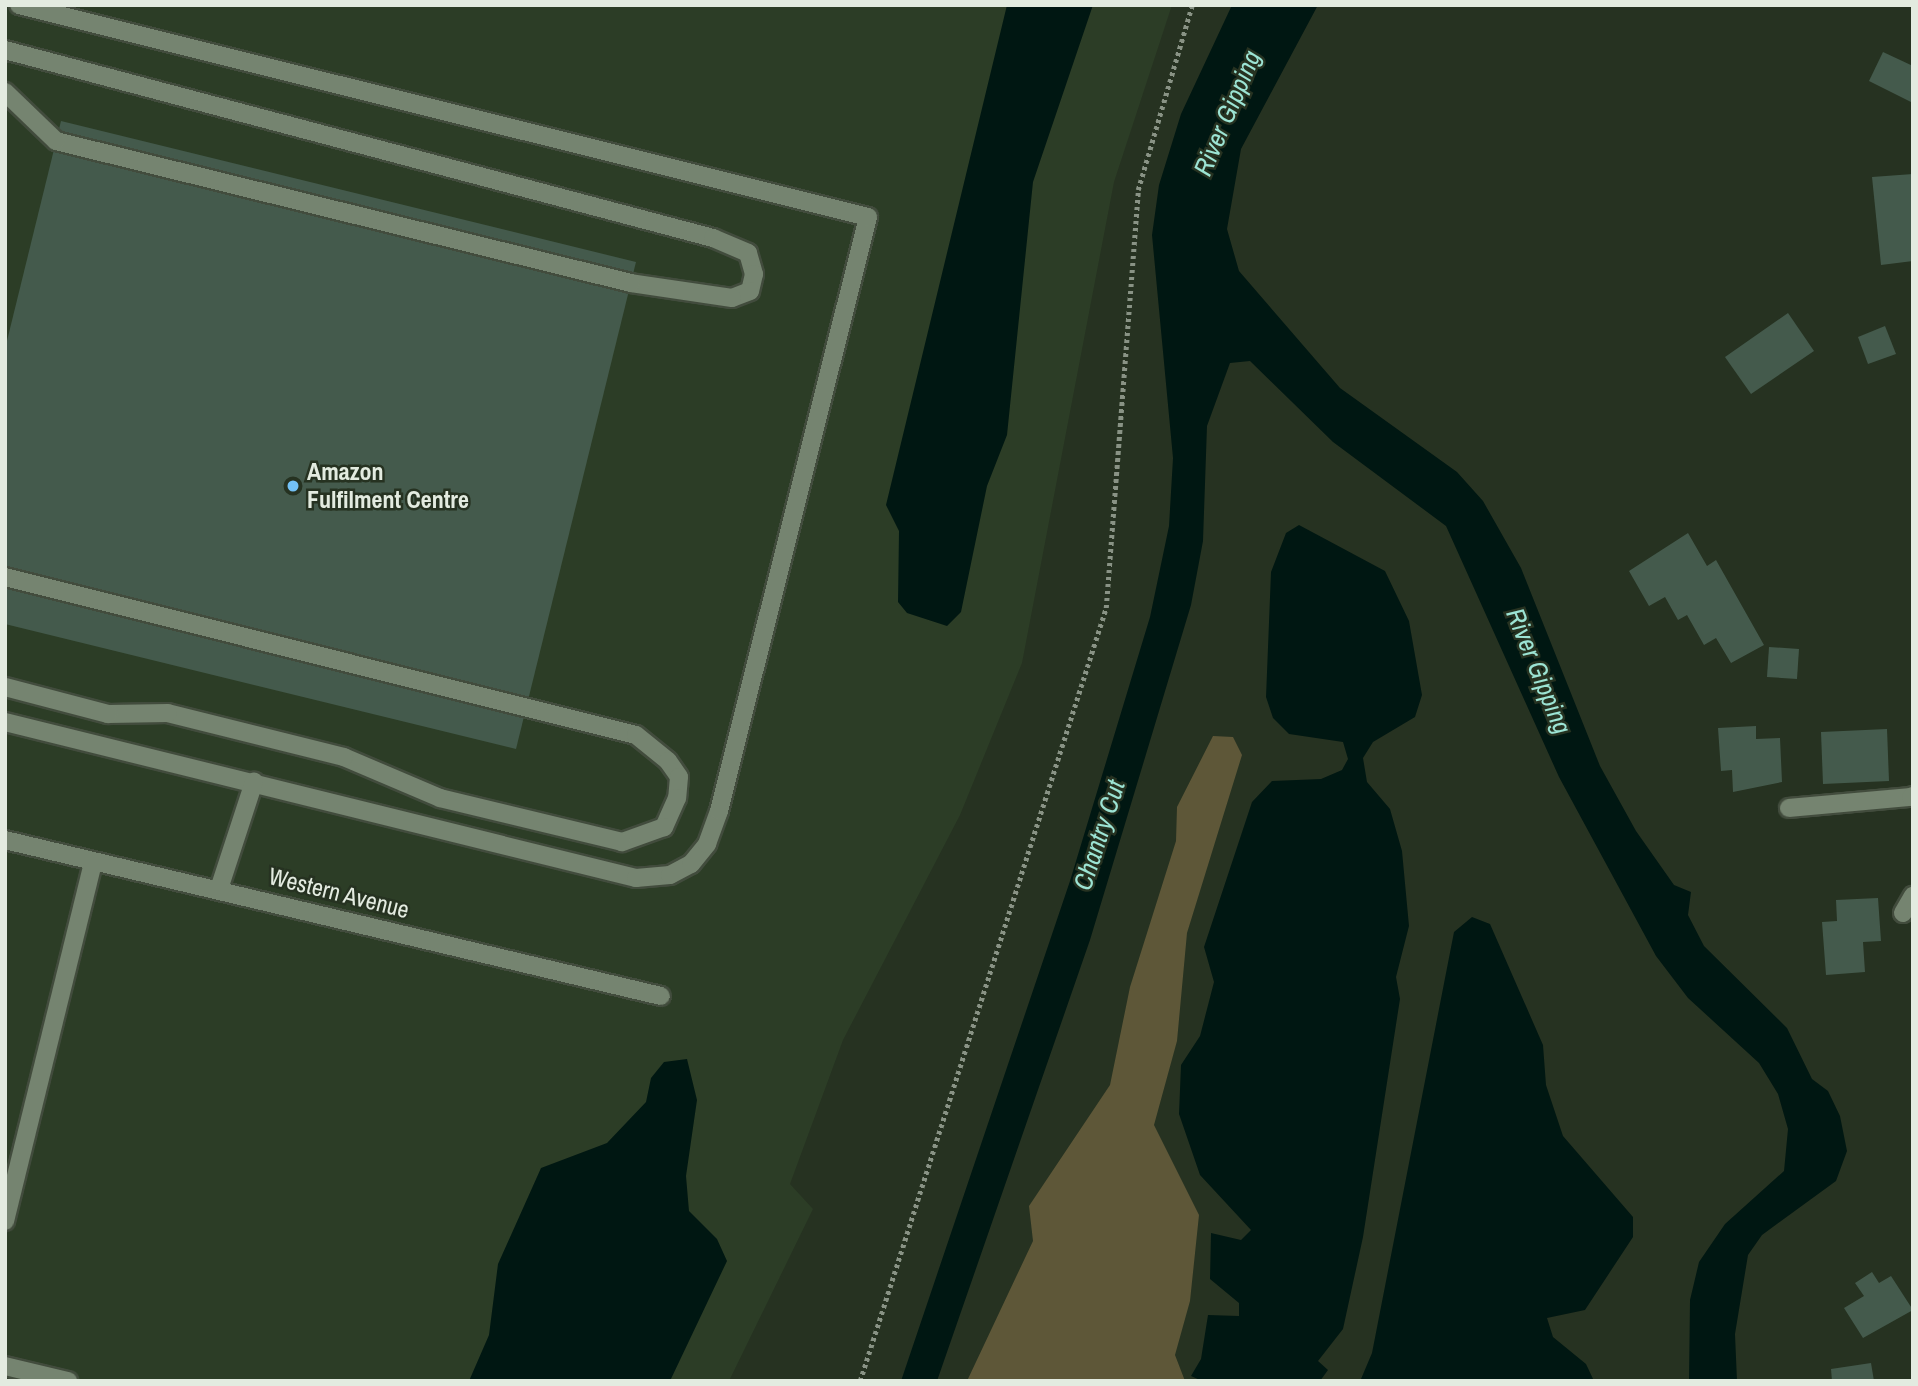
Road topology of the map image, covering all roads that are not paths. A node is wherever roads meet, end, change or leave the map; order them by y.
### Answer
1 (19, 5) edge
2 (5, 50) edge
3 (5, 92) edge
4 (5, 578) edge
5 (5, 687) edge
6 (5, 722) edge
7 (254, 782) junction
8 (1912, 797) edge
9 (1789, 808) dead end
10 (5, 840) edge
11 (93, 863) junction
12 (219, 889) junction
13 (1913, 896) edge
14 (1903, 913) dead end
15 (660, 996) dead end
16 (5, 1221) edge
17 (5, 1366) edge
18 (68, 1381) edge

1 - 7 street
2 - 3 street
4 - 5 street
6 - 7 street
7 - 12 street
8 - 9 street
10 - 11 street, Western Avenue
11 - 12 street, Western Avenue
11 - 16 street
12 - 15 street, Western Avenue
13 - 14 street
17 - 18 street

